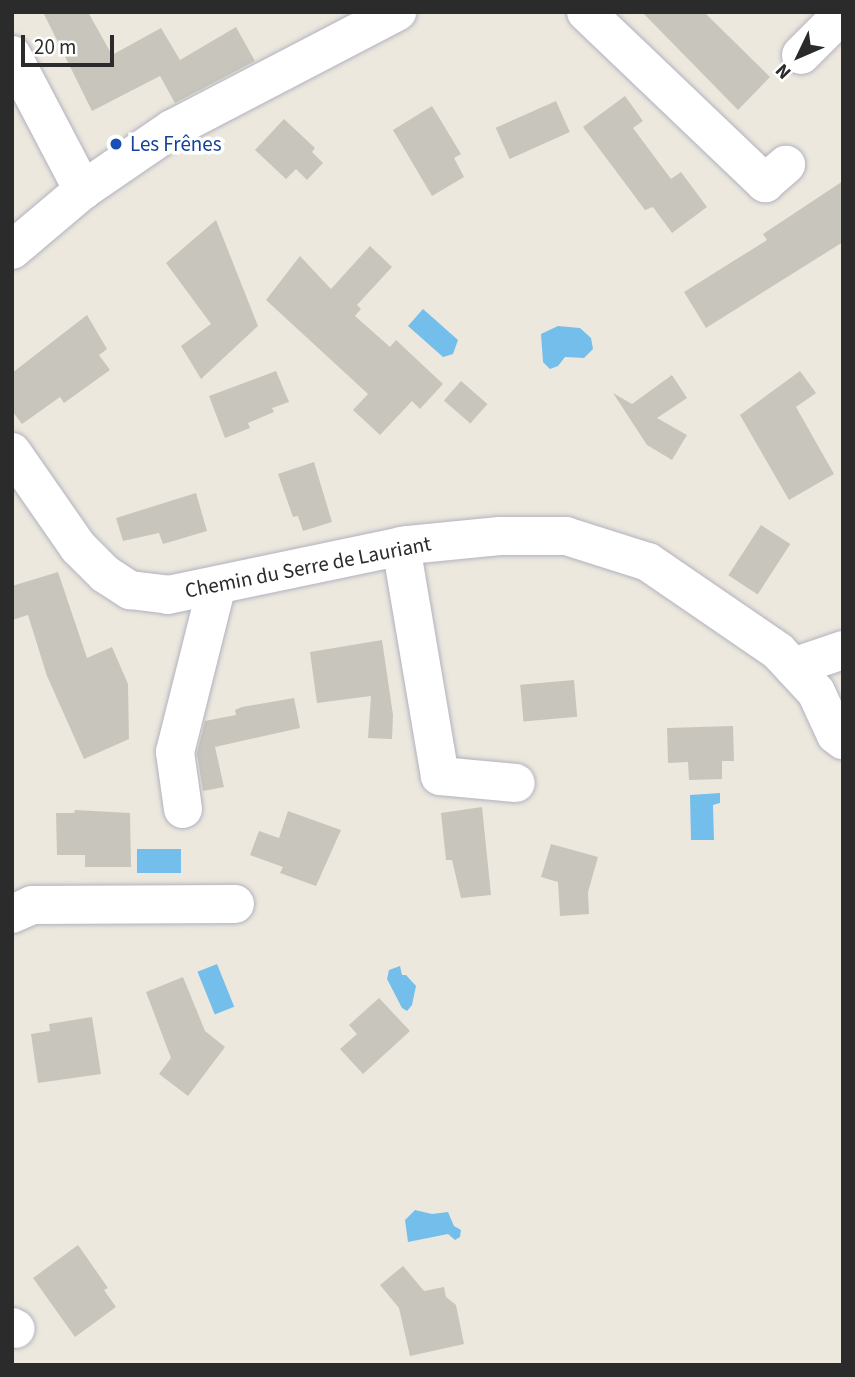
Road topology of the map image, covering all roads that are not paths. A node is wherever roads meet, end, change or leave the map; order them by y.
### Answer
1 (397, 12) edge
2 (586, 12) edge
3 (843, 13) edge
4 (12, 55) edge
5 (801, 55) dead end
6 (786, 165) dead end
7 (83, 190) junction
8 (12, 250) edge
9 (12, 452) edge
10 (401, 546) junction
11 (217, 585) junction
12 (843, 650) edge
13 (815, 675) edge
14 (843, 740) edge
15 (516, 783) dead end
16 (183, 809) dead end
17 (235, 904) dead end
18 (12, 914) edge

1 - 7 street
2 - 6 street
3 - 5 street
4 - 7 street
7 - 8 street
9 - 11 street, Chemin du Serre de Lauriant
10 - 11 street, Chemin du Serre de Lauriant
10 - 13 street, Chemin du Serre de Lauriant
10 - 15 street
11 - 16 street
12 - 13 street
13 - 14 street, Chemin du Serre de Lauriant
17 - 18 street

